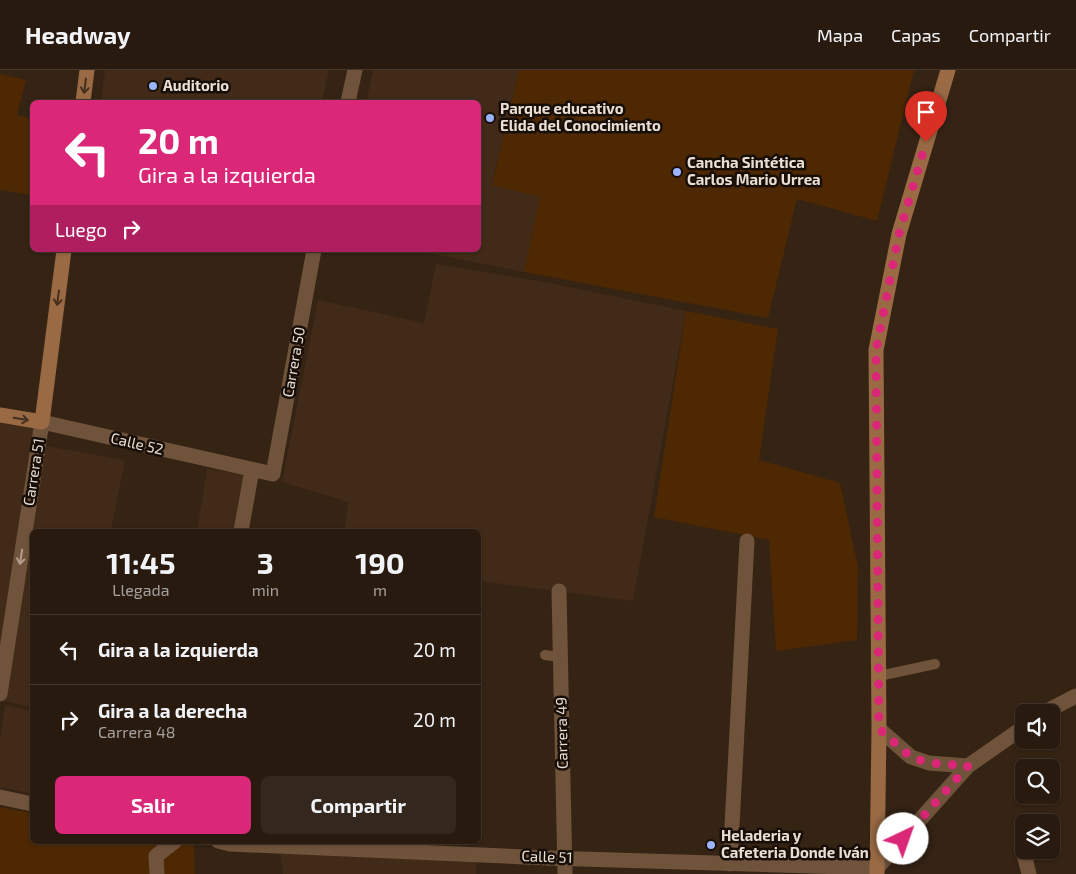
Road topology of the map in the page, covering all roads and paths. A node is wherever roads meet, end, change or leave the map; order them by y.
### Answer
1 (87, 70) edge
2 (356, 70) edge
3 (948, 70) edge
4 (83, 100) edge
5 (348, 100) edge
6 (64, 252) edge
7 (314, 252) edge
8 (0, 415) edge
9 (42, 422) junction
10 (252, 470) junction
11 (274, 474) joint
12 (241, 529) edge
13 (747, 541) dead end
14 (558, 591) dead end
15 (544, 655) dead end
16 (560, 656) junction
17 (935, 664) dead end
18 (879, 676) junction
19 (0, 694) edge
20 (1076, 696) edge
21 (1060, 704) edge
22 (879, 729) junction
23 (1015, 733) edge
24 (968, 766) junction
25 (0, 798) edge
26 (30, 804) edge
27 (171, 844) edge
28 (267, 844) edge
29 (565, 858) junction
30 (1025, 859) edge
31 (730, 864) junction
32 (877, 871) edge
33 (157, 874) edge
34 (564, 874) edge
35 (1029, 874) edge

1 -> 4 street
2 - 5 street
3 - 18 street
6 -> 9 street, Carrera 51
7 - 11 street, Carrera 50
8 -> 9 street, Calle 52
9 - 10 street, Calle 52
9 -> 19 street, Carrera 51
10 - 11 street, Calle 52
10 - 12 street
13 - 31 street
14 - 16 street, Carrera 49
15 - 16 lane
16 - 29 street, Carrera 49
17 - 18 lane
18 - 22 street
20 - 21 street
22 - 24 street
22 - 32 street
23 - 24 street
24 - 32 street
25 - 26 street
27 - 33 street
28 - 29 street, Calle 51
29 - 31 street, Calle 51
29 - 34 street, Carrera 49
30 - 35 street
31 - 32 street, Calle 51

